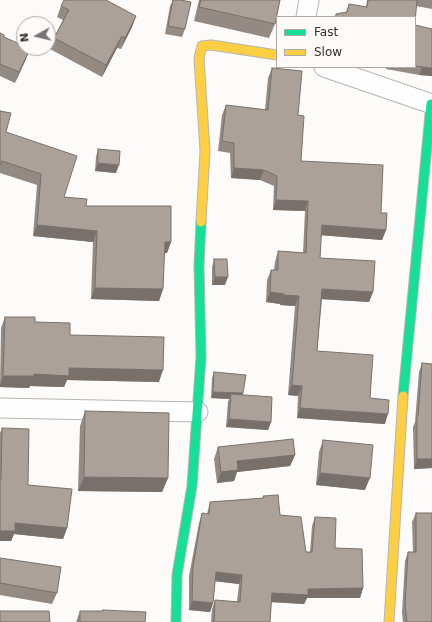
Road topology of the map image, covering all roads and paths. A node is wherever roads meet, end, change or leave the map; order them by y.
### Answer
1 (310, 0) edge
2 (306, 16) edge
3 (276, 55) edge
4 (327, 68) edge
5 (432, 104) edge
6 (0, 408) edge
7 (198, 412) junction
8 (176, 622) edge
9 (389, 622) edge

1 - 2 street
3 - 7 street
4 - 5 street
5 - 9 street
6 - 7 street
7 - 8 street

